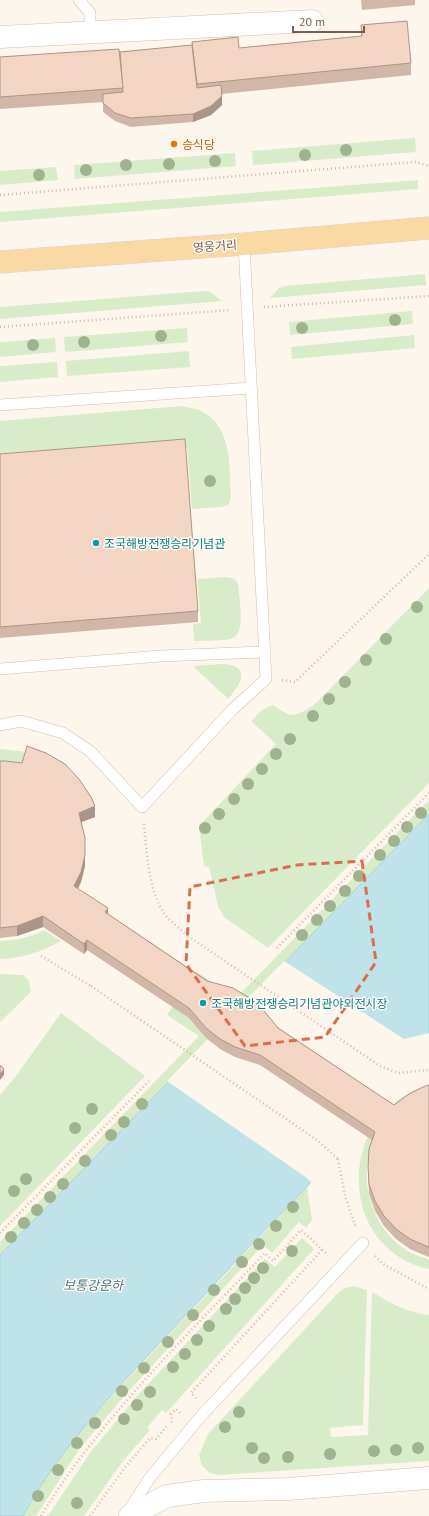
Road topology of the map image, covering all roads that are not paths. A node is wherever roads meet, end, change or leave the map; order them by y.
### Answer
1 (79, 0) edge
2 (312, 21) dead end
3 (90, 31) junction
4 (0, 37) edge
5 (429, 228) edge
6 (244, 244) junction
7 (0, 262) edge
8 (251, 388) junction
9 (0, 405) edge
10 (264, 652) junction
11 (0, 669) edge
12 (0, 725) edge
13 (363, 1243) dead end
14 (429, 1478) edge
15 (125, 1516) edge
16 (130, 1516) edge

1 - 3 lane
2 - 3 street
3 - 4 street
5 - 6 main road, 영웅거리
6 - 7 main road, 영웅거리
6 - 8 lane
8 - 9 lane
8 - 10 lane
10 - 11 lane
10 - 12 lane
13 - 15 lane
14 - 16 street

